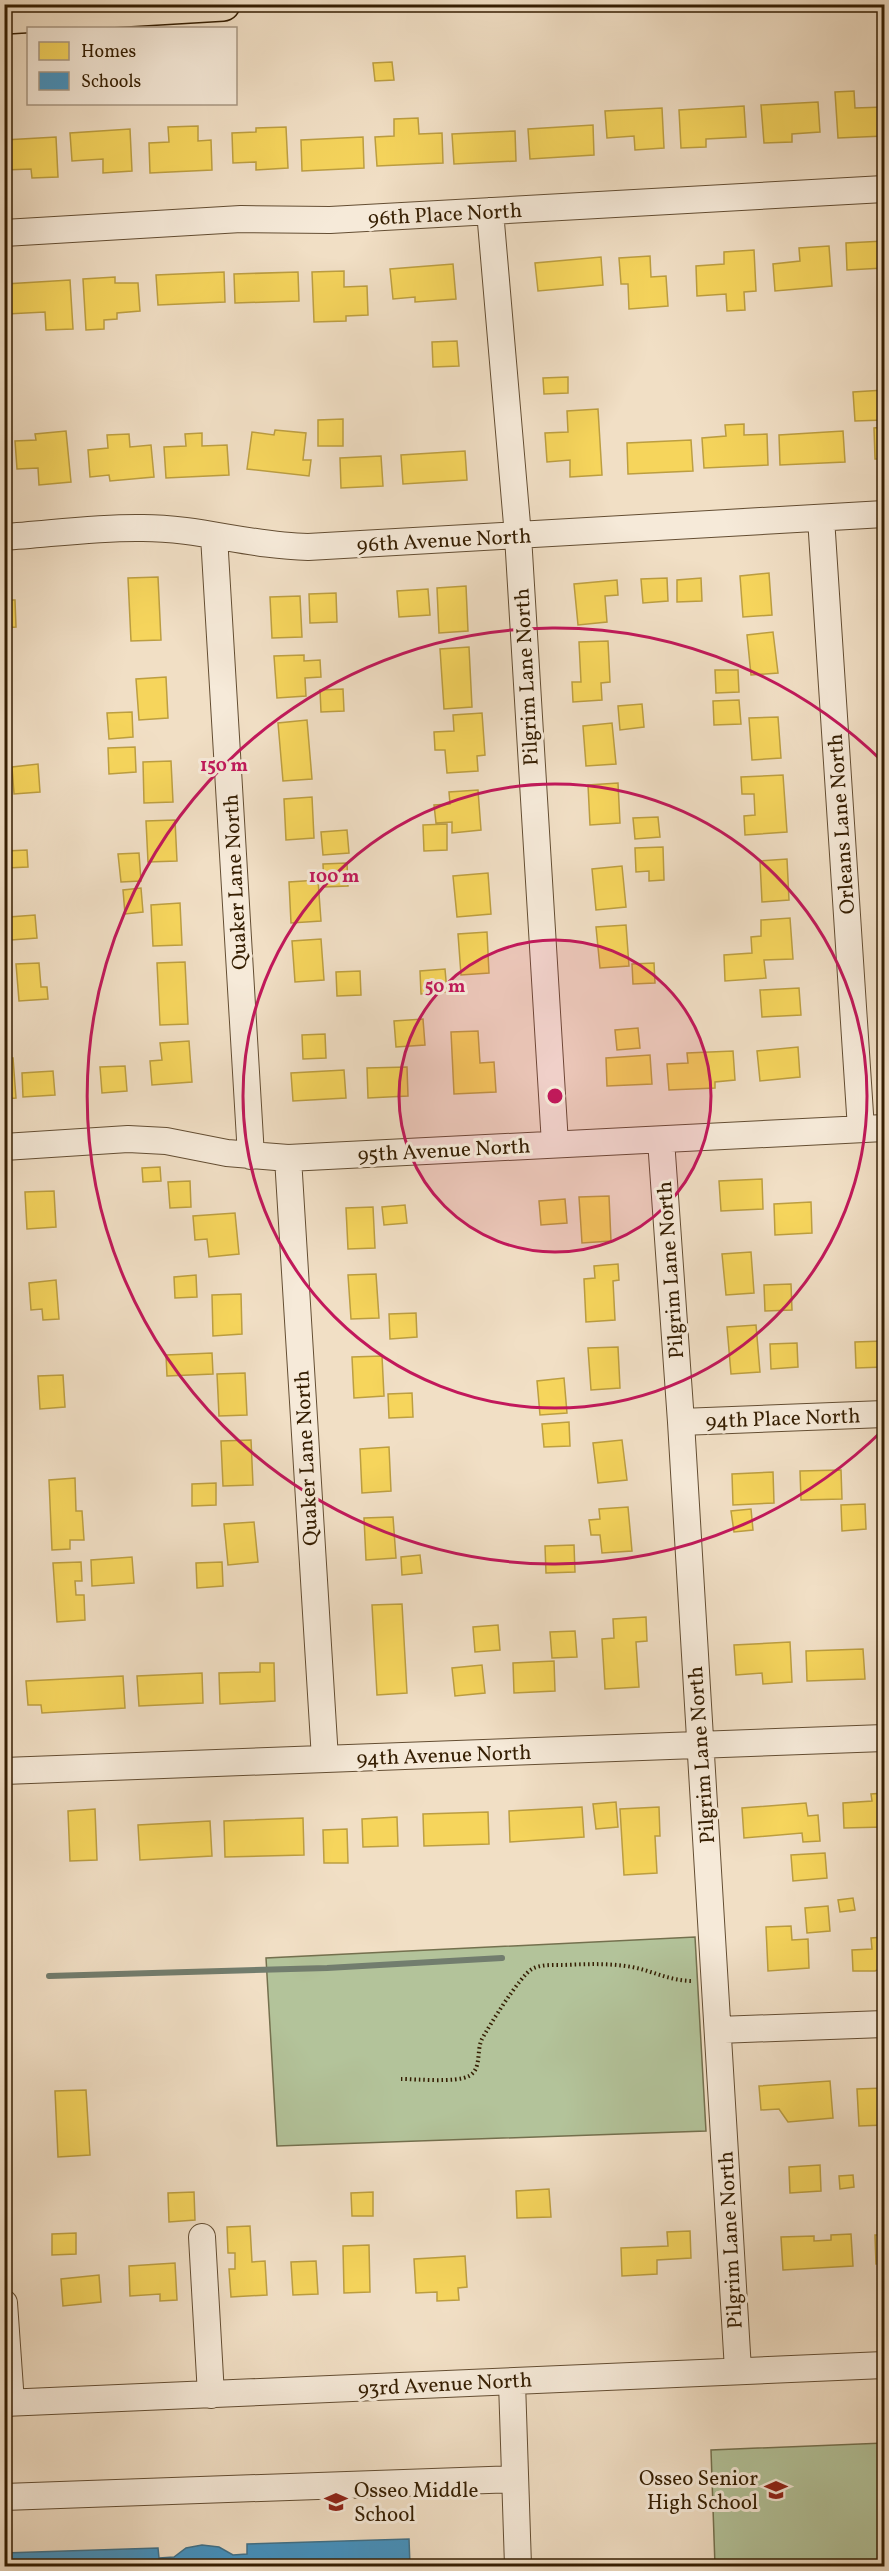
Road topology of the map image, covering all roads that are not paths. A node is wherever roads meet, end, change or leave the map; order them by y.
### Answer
1 (223, 4) edge
2 (4, 17) edge
3 (885, 189) edge
4 (490, 211) junction
5 (4, 233) edge
6 (885, 514) edge
7 (821, 518) junction
8 (214, 536) junction
9 (518, 536) junction
10 (4, 537) edge
11 (873, 1129) edge
12 (661, 1140) junction
13 (555, 1144) junction
14 (4, 1147) edge
15 (251, 1156) junction
16 (288, 1158) junction
17 (885, 1414) edge
18 (681, 1422) junction
19 (885, 1738) edge
20 (700, 1745) junction
21 (325, 1759) junction
22 (4, 1771) edge
23 (885, 2024) edge
24 (718, 2030) junction
25 (202, 2237) dead end
26 (4, 2303) edge
27 (885, 2365) edge
28 (738, 2370) junction
29 (512, 2382) junction
30 (211, 2395) junction
31 (8, 2403) edge
32 (514, 2479) junction
33 (4, 2497) edge
34 (518, 2566) edge

1 - 2 highway
3 - 4 street, 96th Place North
4 - 5 street, 96th Place North
4 - 9 street, Pilgrim Lane North
6 - 7 street, 96th Avenue North
7 - 9 street, 96th Avenue North
7 - 11 street, Orleans Lane North
8 - 9 street, 96th Avenue North
8 - 10 street, 96th Avenue North
8 - 15 street, Quaker Lane North
9 - 13 street, Pilgrim Lane North
11 - 12 street, 95th Avenue North
12 - 13 street, 95th Avenue North
12 - 18 street, Pilgrim Lane North
13 - 16 street, 95th Avenue North
14 - 15 street, 95th Avenue North
15 - 16 street, 95th Avenue North
16 - 21 street, Quaker Lane North
17 - 18 street, 94th Place North
18 - 20 street, Pilgrim Lane North
19 - 20 street, 94th Avenue North
20 - 21 street, 94th Avenue North
20 - 24 street, Pilgrim Lane North
21 - 22 street, 94th Avenue North
23 - 24 street
24 - 28 street, Pilgrim Lane North
25 - 30 street
26 - 31 street
27 - 28 street, 93rd Avenue North
28 - 29 street, 93rd Avenue North
29 - 30 street, 93rd Avenue North
29 - 32 street
30 - 31 street, 93rd Avenue North
32 - 33 street
32 - 34 street

